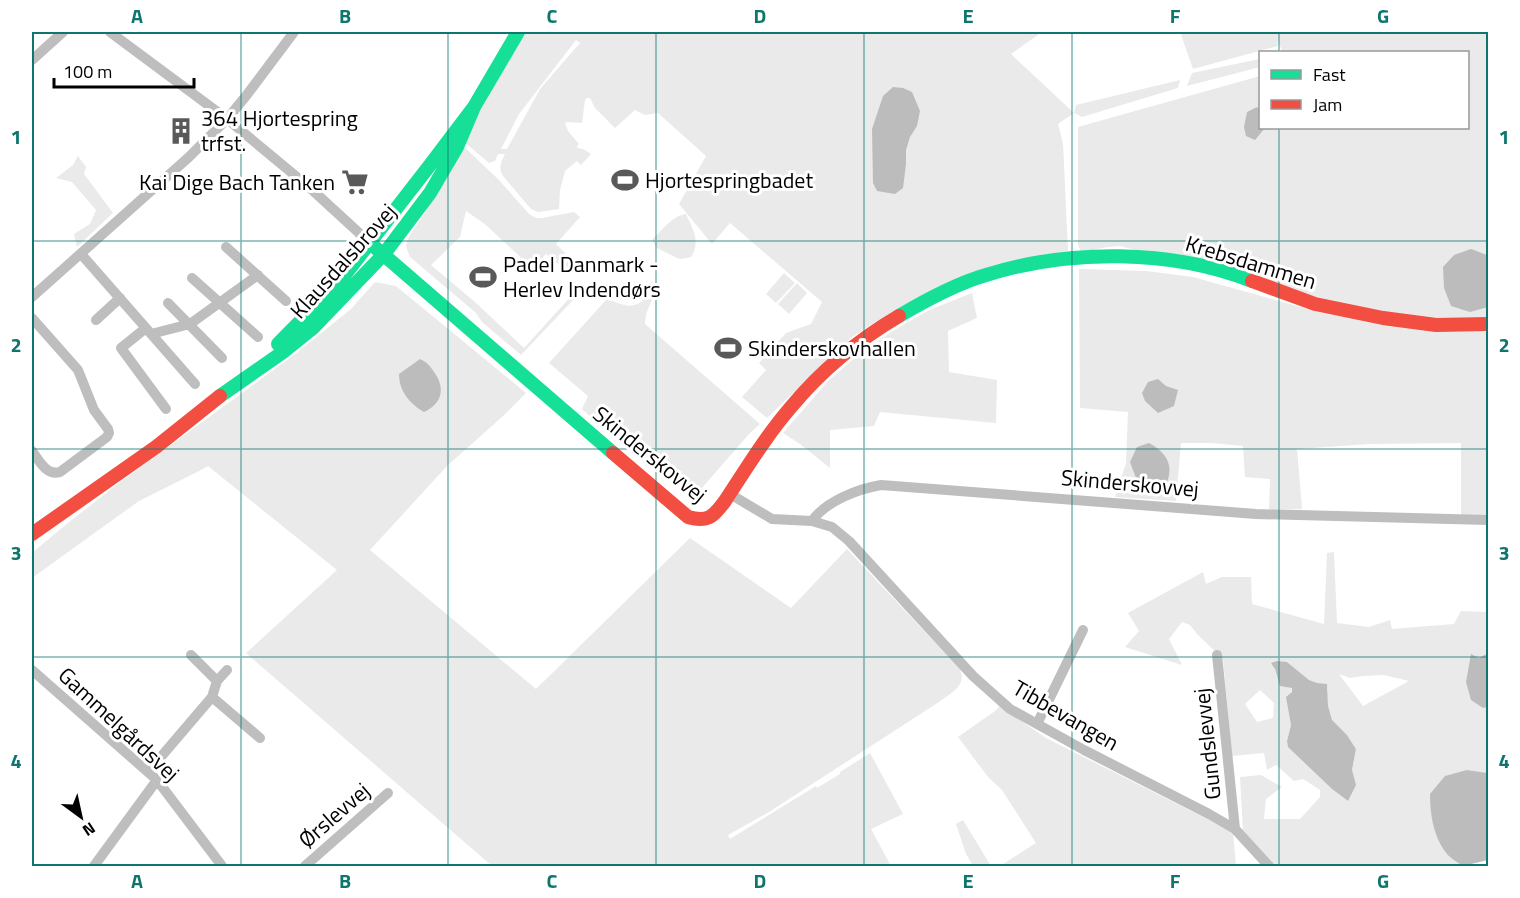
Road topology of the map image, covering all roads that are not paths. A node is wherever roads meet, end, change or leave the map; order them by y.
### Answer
1 (63, 32) edge
2 (110, 32) edge
3 (294, 32) edge
4 (518, 32) edge
5 (32, 60) edge
6 (474, 107) junction
7 (227, 119) junction
8 (370, 243) junction
9 (226, 247) dead end
10 (81, 254) junction
11 (384, 254) junction
12 (258, 275) junction
13 (192, 278) dead end
14 (32, 297) edge
15 (120, 298) junction
16 (286, 301) dead end
17 (168, 303) dead end
18 (220, 303) junction
19 (32, 318) edge
20 (96, 320) dead end
21 (190, 324) junction
22 (1488, 324) edge
23 (148, 331) junction
24 (258, 337) dead end
25 (222, 358) dead end
26 (195, 384) dead end
27 (232, 387) junction
28 (166, 409) dead end
29 (32, 451) edge
30 (730, 494) junction
31 (73, 506) junction
32 (1488, 520) edge
33 (812, 521) junction
34 (32, 534) edge
35 (32, 545) edge
36 (1083, 630) dead end
37 (190, 655) dead end
38 (1217, 655) dead end
39 (32, 670) edge
40 (227, 670) dead end
41 (217, 681) junction
42 (212, 697) junction
43 (1037, 724) junction
44 (260, 738) dead end
45 (148, 772) junction
46 (157, 780) junction
47 (388, 793) dead end
48 (1235, 829) junction
49 (94, 867) edge
50 (222, 867) edge
51 (304, 867) edge
52 (1269, 867) edge

1 - 5 street
2 - 7 street, Skinderskovvej
3 - 7 street
4 - 6 street, Klausdalsbrovej
6 - 8 street, Klausdalsbrovej
6 - 11 street, Klausdalsbrovej
7 - 8 street, Skinderskovvej
7 - 10 street
8 - 11 street, Skinderskovvej
8 - 27 street, Klausdalsbrovej
9 - 12 street
10 - 14 street
10 - 15 street
11 - 27 street, Klausdalsbrovej
11 - 30 street, Skinderskovvej
12 - 16 street
12 - 18 street
13 - 18 street
15 - 20 street
15 - 23 street
17 - 21 street
18 - 21 street
18 - 24 street
19 - 29 street
21 - 23 street
21 - 25 street
22 - 30 street, Krebsdammen
23 - 26 street
23 - 28 street
27 - 31 street, Klausdalsbrovej
30 - 33 street, Skinderskovvej
31 - 34 street, Klausdalsbrovej
31 - 35 street, Klausdalsbrovej
32 - 33 street, Skinderskovvej
33 - 43 street, Tibbevangen
36 - 43 street
37 - 41 street
38 - 48 street, Gundslevvej
39 - 45 street, Gammelgårdsvej
40 - 41 street
41 - 42 street
42 - 44 street
42 - 45 street
43 - 48 street, Tibbevangen
45 - 46 street, Gammelgårdsvej
46 - 49 street
46 - 50 street, Gammelgårdsvej
47 - 51 street, Ørslevvej
48 - 52 street, Tibbevangen

